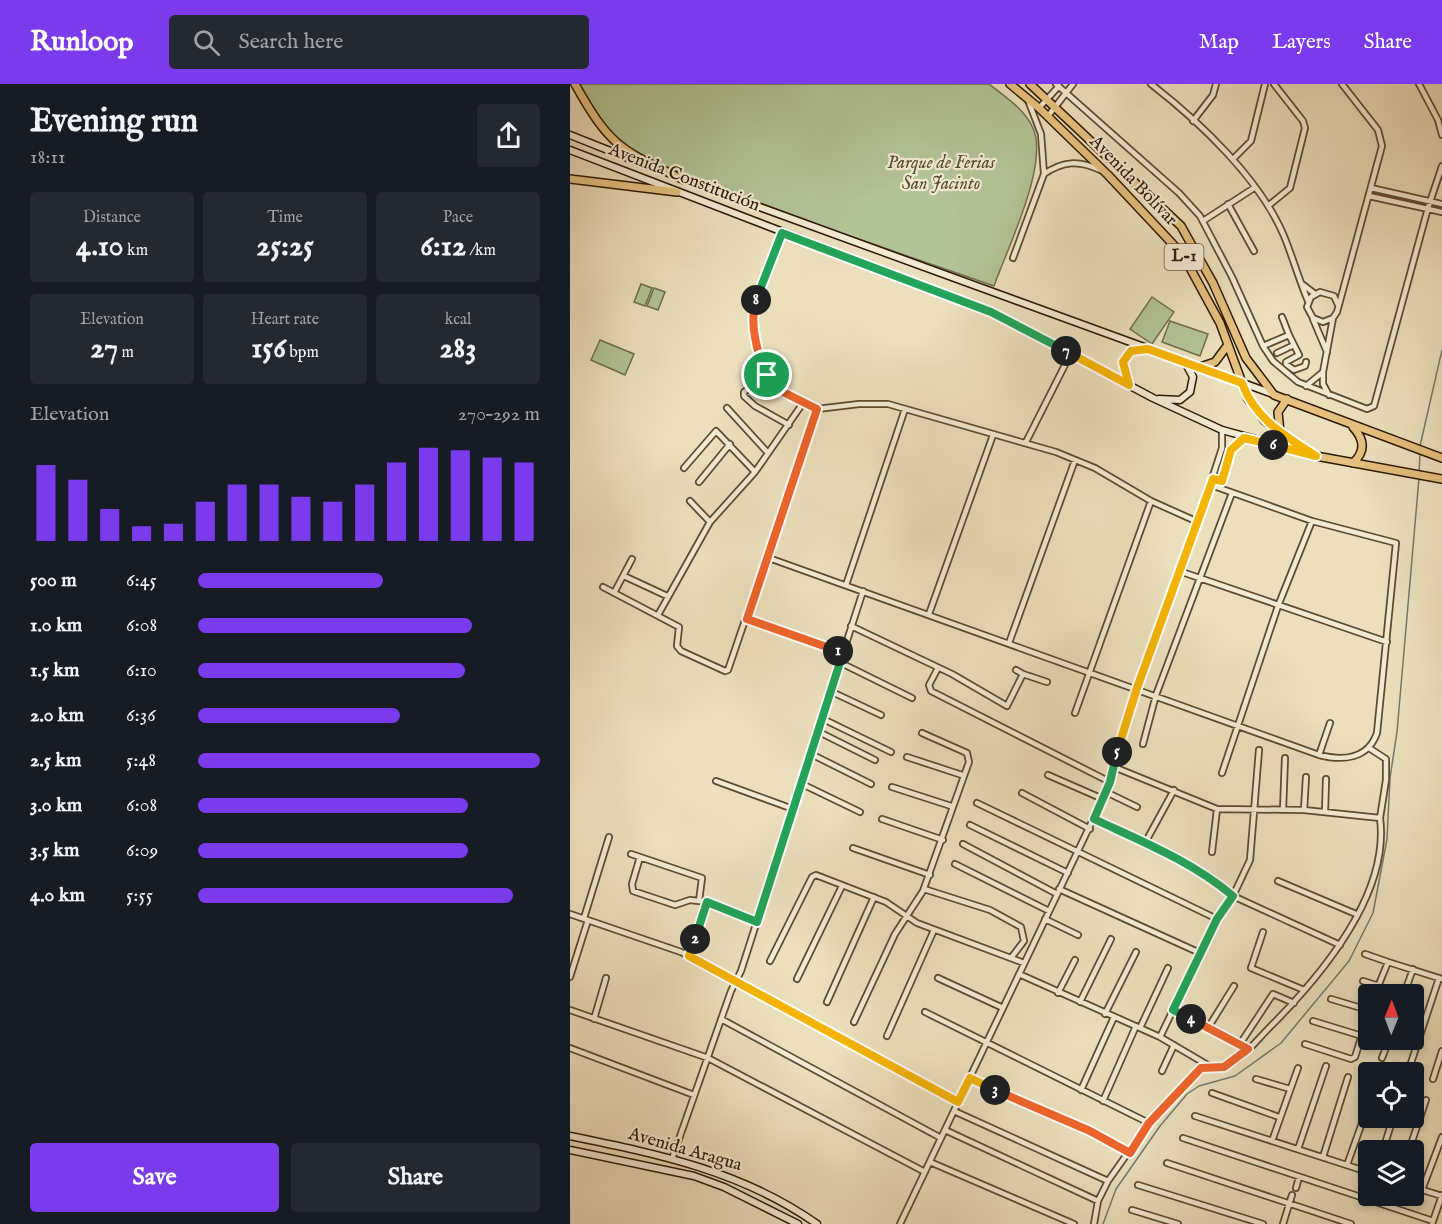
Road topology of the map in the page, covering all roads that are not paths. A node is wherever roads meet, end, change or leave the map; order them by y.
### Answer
1 (575, 84) edge
2 (1010, 84) edge
3 (1030, 84) edge
4 (1073, 84) edge
5 (1152, 84) edge
6 (1216, 84) edge
7 (1265, 84) edge
8 (1274, 84) edge
9 (1342, 84) edge
10 (1419, 84) edge
11 (1059, 85) edge
12 (1159, 86) edge
13 (1067, 93) junction
14 (1027, 98) junction
15 (1047, 99) junction
16 (1056, 106) junction
17 (1039, 108) junction
18 (1048, 116) junction
19 (1193, 121) junction
20 (570, 135) edge
21 (1442, 135) edge
22 (570, 150) edge
23 (1233, 159) junction
24 (1442, 165) edge
25 (1044, 174) junction
26 (1108, 175) junction
27 (570, 179) edge
28 (684, 180) junction
29 (1254, 188) junction
30 (1371, 188) junction
31 (677, 192) junction
32 (1368, 196) junction
33 (1430, 201) junction
34 (1228, 204) junction
35 (1442, 204) edge
36 (1268, 206) junction
37 (1428, 208) junction
38 (1442, 212) edge
39 (1203, 221) junction
40 (782, 233) junction
41 (1254, 251) dead end
42 (1014, 258) dead end
43 (1300, 282) junction
44 (1345, 286) junction
45 (1315, 294) junction
46 (1334, 296) junction
47 (1308, 302) junction
48 (1338, 305) junction
49 (1282, 317) dead end
50 (1313, 318) junction
51 (1333, 318) junction
52 (1289, 335) junction
53 (1294, 345) junction
54 (1227, 346) junction
55 (1263, 346) junction
56 (1148, 349) junction
57 (1327, 352) junction
58 (1071, 353) junction
59 (1277, 353) dead end
60 (1185, 362) junction
61 (1306, 362) dead end
62 (1200, 367) junction
63 (1323, 372) junction
64 (767, 375) junction
65 (1242, 383) junction
66 (1129, 385) junction
67 (1306, 386) junction
68 (1274, 395) junction
69 (1329, 396) junction
70 (1153, 398) junction
71 (1287, 399) junction
72 (803, 403) junction
73 (727, 408) dead end
74 (817, 409) junction
75 (905, 409) junction
76 (1351, 424) junction
77 (789, 425) junction
78 (1222, 430) junction
79 (1280, 432) junction
80 (993, 435) junction
81 (1244, 438) junction
82 (1026, 442) junction
83 (730, 444) junction
84 (768, 453) junction
85 (1316, 456) junction
86 (1442, 458) edge
87 (1075, 460) junction
88 (1353, 463) junction
89 (684, 468) dead end
90 (755, 472) junction
91 (1442, 479) edge
92 (1222, 481) junction
93 (699, 482) dead end
94 (1212, 482) junction
95 (1220, 488) junction
96 (1232, 493) junction
97 (690, 501) dead end
98 (1150, 501) junction
99 (1312, 521) junction
100 (710, 522) junction
101 (1198, 522) junction
102 (766, 557) junction
103 (632, 559) dead end
104 (1179, 571) junction
105 (624, 576) junction
106 (1198, 578) junction
107 (846, 585) junction
108 (603, 587) dead end
109 (863, 591) junction
110 (614, 592) junction
111 (667, 596) junction
112 (1278, 606) junction
113 (929, 614) junction
114 (658, 615) junction
115 (747, 619) junction
116 (851, 626) junction
117 (1387, 642) junction
118 (1009, 643) junction
119 (843, 653) junction
120 (839, 662) junction
121 (938, 668) junction
122 (1016, 670) dead end
123 (1089, 672) junction
124 (1023, 674) junction
125 (1047, 682) dead end
126 (1137, 688) junction
127 (830, 691) junction
128 (1156, 695) junction
129 (912, 698) dead end
130 (1075, 713) dead end
131 (881, 715) dead end
132 (821, 718) junction
133 (1330, 723) dead end
134 (1236, 724) junction
135 (817, 730) junction
136 (922, 733) dead end
137 (1143, 744) dead end
138 (1369, 748) junction
139 (1259, 750) dead end
140 (891, 752) dead end
141 (811, 754) junction
142 (1319, 755) junction
143 (907, 757) dead end
144 (1286, 758) dead end
145 (875, 760) dead end
146 (1114, 767) junction
147 (1222, 773) dead end
148 (962, 775) junction
149 (1048, 775) dead end
150 (1306, 777) dead end
151 (1326, 779) dead end
152 (716, 781) dead end
153 (1110, 782) junction
154 (802, 784) junction
155 (871, 784) dead end
156 (892, 787) dead end
157 (1174, 790) junction
158 (1106, 792) junction
159 (1022, 793) dead end
160 (1103, 799) junction
161 (977, 803) dead end
162 (951, 806) junction
163 (1137, 807) dead end
164 (793, 809) junction
165 (1217, 809) junction
166 (1283, 810) junction
167 (1304, 810) junction
168 (1256, 811) junction
169 (860, 812) dead end
170 (1325, 812) junction
171 (1380, 818) junction
172 (882, 819) dead end
173 (1094, 819) junction
174 (970, 825) dead end
175 (1090, 829) junction
176 (609, 837) dead end
177 (943, 840) junction
178 (1145, 843) junction
179 (963, 844) dead end
180 (853, 848) dead end
181 (1212, 852) dead end
182 (1079, 853) junction
183 (631, 854) dead end
184 (639, 857) junction
185 (955, 864) dead end
186 (1068, 873) junction
187 (930, 875) junction
188 (1278, 881) dead end
189 (842, 886) junction
190 (924, 888) junction
191 (1058, 891) junction
192 (1233, 896) junction
193 (874, 897) junction
194 (699, 901) junction
195 (707, 902) junction
196 (1048, 911) junction
197 (570, 914) edge
198 (1356, 914) junction
199 (907, 916) junction
200 (586, 919) junction
201 (1045, 919) junction
202 (1217, 919) junction
203 (757, 922) junction
204 (934, 930) junction
205 (1263, 932) dead end
206 (1078, 935) dead end
207 (1111, 939) dead end
208 (1340, 945) junction
209 (1136, 952) dead end
210 (1200, 954) junction
211 (1365, 954) dead end
212 (689, 956) junction
213 (1011, 958) junction
214 (1075, 960) dead end
215 (770, 961) dead end
216 (1388, 962) junction
217 (1024, 963) junction
218 (1168, 968) dead end
219 (1413, 969) junction
220 (1019, 974) junction
221 (570, 976) edge
222 (606, 978) dead end
223 (938, 978) dead end
224 (1440, 978) edge
225 (797, 979) dead end
226 (1363, 981) dead end
227 (735, 983) junction
228 (1372, 984) edge
229 (1379, 984) edge
230 (1408, 984) edge
231 (1234, 986) dead end
232 (1304, 990) junction
233 (1059, 993) junction
234 (1331, 999) dead end
235 (827, 1002) dead end
236 (1080, 1002) junction
237 (1294, 1003) junction
238 (1358, 1007) edge
239 (1003, 1008) junction
240 (570, 1010) edge
241 (1173, 1010) junction
242 (925, 1012) dead end
243 (1105, 1014) junction
244 (1114, 1017) junction
245 (594, 1019) junction
246 (721, 1019) junction
247 (1313, 1021) dead end
248 (854, 1022) dead end
249 (1138, 1027) junction
250 (1208, 1028) junction
251 (1358, 1035) edge
252 (887, 1036) dead end
253 (1160, 1037) junction
254 (987, 1043) junction
255 (1240, 1044) junction
256 (1305, 1044) dead end
257 (1174, 1045) junction
258 (570, 1048) edge
259 (1358, 1048) edge
260 (1248, 1049) junction
261 (1385, 1050) edge
262 (1442, 1051) edge
263 (708, 1058) junction
264 (1382, 1058) dead end
265 (1411, 1062) edge
266 (1326, 1066) dead end
267 (1213, 1068) junction
268 (1298, 1068) dead end
269 (1162, 1071) dead end
270 (1348, 1077) dead end
271 (970, 1078) junction
272 (1256, 1078) dead end
273 (1433, 1079) dead end
274 (1290, 1089) junction
275 (1081, 1090) junction
276 (1212, 1093) dead end
277 (694, 1095) junction
278 (1426, 1100) dead end
279 (1103, 1101) junction
280 (958, 1102) junction
281 (954, 1111) junction
282 (1195, 1116) dead end
283 (1280, 1117) junction
284 (1149, 1123) junction
285 (1360, 1128) edge
286 (945, 1130) junction
287 (570, 1136) edge
288 (1442, 1137) edge
289 (941, 1138) junction
290 (1183, 1138) dead end
291 (1412, 1140) edge
292 (1272, 1141) junction
293 (1298, 1149) junction
294 (570, 1150) edge
295 (1130, 1153) junction
296 (1323, 1157) junction
297 (672, 1159) junction
298 (930, 1162) junction
299 (1167, 1163) dead end
300 (1347, 1165) junction
301 (1358, 1169) edge
302 (925, 1172) junction
303 (1299, 1177) junction
304 (1108, 1181) junction
305 (1138, 1185) dead end
306 (1424, 1185) edge
307 (1296, 1188) dead end
308 (1424, 1191) edge
309 (1292, 1195) dead end
310 (1442, 1196) edge
311 (1098, 1201) junction
312 (1290, 1204) junction
313 (1132, 1210) dead end
314 (1433, 1222) edge
315 (798, 1224) edge
316 (817, 1224) edge
317 (900, 1224) edge
318 (1074, 1224) edge
319 (1094, 1224) edge
320 (1178, 1224) edge
321 (1263, 1224) edge
322 (1283, 1224) edge
323 (1351, 1224) edge

1 - 28 main road
2 - 14 main road, Avenida Bolívar / L-1
3 - 15 main road, Avenida Bolívar / L-1
4 - 13 street
5 - 12 street
6 - 19 street
7 - 23 street
8 - 36 street
9 - 30 street
10 - 21 street
11 - 13 street
11 - 15 street
12 - 19 street
13 - 16 street
13 - 39 street
14 - 17 main road, Avenida Bolívar / L-1
14 - 25 street
15 - 16 main road, Avenida Bolívar / L-1
15 - 17 street
16 - 18 street
16 - 68 main road, Avenida Bolívar / L-1
17 - 18 main road, Avenida Bolívar / L-1
18 - 26 main road, Avenida Bolívar / L-1
19 - 23 street
20 - 28 street, Avenida Constitución
22 - 31 street, Avenida Constitución
23 - 29 street
24 - 33 street
25 - 26 street
25 - 42 street
26 - 54 main road, Avenida Bolívar / L-1
27 - 31 main road
28 - 56 street, Avenida Constitución
29 - 34 street
29 - 36 street
30 - 32 street
30 - 33 street
31 - 40 street, Avenida Constitución
32 - 37 street
32 - 44 street
33 - 35 street
33 - 37 street
34 - 39 street
34 - 41 street
36 - 43 street
37 - 38 street
37 - 69 street
39 - 55 street
40 - 58 street, Avenida Constitución
40 - 64 street
43 - 45 street
43 - 47 street
44 - 46 street
44 - 48 street
45 - 46 street
45 - 47 street
46 - 48 street
47 - 50 street
48 - 51 street
49 - 52 street
50 - 51 street
50 - 57 street
51 - 57 street
52 - 53 street
52 - 55 street
53 - 59 street
53 - 61 street
54 - 62 main road
54 - 65 main road, Avenida Bolívar / L-1
55 - 67 street
56 - 60 street, Avenida Constitución
56 - 66 street
57 - 63 street
58 - 66 street, Avenida Constitución
58 - 82 street
60 - 62 street, Avenida Constitución
60 - 70 street
62 - 65 street, Avenida Constitución
63 - 67 street
63 - 69 street
64 - 72 street
64 - 77 street
65 - 68 street, Avenida Constitución
65 - 79 main road, Avenida Bolívar / L-1
66 - 70 street, Avenida Constitución
67 - 69 street
68 - 71 main road
70 - 78 street, Avenida Constitución
71 - 76 main road
71 - 79 main road
72 - 74 street
72 - 77 street
73 - 84 street
74 - 75 street
74 - 102 street
75 - 80 street
75 - 107 street
76 - 86 main road
76 - 88 main road
77 - 84 street
78 - 81 street, Avenida Constitución
78 - 94 street
79 - 85 main road, Avenida Bolívar / L-1
80 - 82 street
80 - 113 street
81 - 85 street, Avenida Constitución
81 - 92 street
82 - 87 street
83 - 89 street
83 - 90 street
83 - 93 street
84 - 90 street
85 - 88 main road, L-1
87 - 98 street
87 - 118 street
88 - 91 main road, L-1
90 - 100 street
92 - 94 street
92 - 95 street
94 - 95 street
94 - 101 street
95 - 96 street
96 - 99 street
96 - 106 street
97 - 100 street
98 - 101 street
98 - 123 street
99 - 112 street
99 - 117 street
100 - 111 street
101 - 104 street
102 - 107 street
102 - 115 street
103 - 105 street
104 - 106 street
104 - 126 street
105 - 110 street
105 - 111 street
106 - 112 street
106 - 128 street
107 - 109 street
108 - 110 street
109 - 113 street
109 - 116 street
110 - 114 street
111 - 114 street
112 - 117 street
112 - 134 street
113 - 118 street
114 - 115 street
115 - 119 street
116 - 119 street
116 - 121 street
117 - 138 street
118 - 123 street
119 - 120 street
120 - 127 street
120 - 129 street
121 - 124 street
121 - 153 street
122 - 124 street
123 - 126 street
123 - 130 street
124 - 125 street
126 - 128 street
126 - 146 street
127 - 131 street
127 - 132 street
128 - 134 street
128 - 137 street
132 - 135 street
132 - 140 street
133 - 142 street
134 - 142 street
134 - 147 street
135 - 141 street
135 - 145 street
136 - 148 street
138 - 142 street
138 - 171 street
139 - 168 street
141 - 154 street
141 - 155 street
143 - 148 street
144 - 166 street
146 - 153 street
146 - 157 street
148 - 162 street
149 - 160 street
150 - 167 street
151 - 170 street
152 - 164 street
153 - 158 street
154 - 164 street
154 - 169 street
156 - 162 street
157 - 165 street
157 - 178 street
158 - 160 street
158 - 163 street
159 - 175 street
160 - 173 street
161 - 182 street
162 - 177 street
164 - 203 street
165 - 168 street
165 - 181 street
166 - 167 street
166 - 168 street
167 - 170 street
168 - 192 street
170 - 171 street
171 - 198 street
172 - 177 street
173 - 175 street
173 - 178 street
174 - 186 street
175 - 182 street
176 - 200 street
177 - 187 street
178 - 192 street
179 - 191 street
180 - 187 street
182 - 186 street
182 - 202 street
183 - 184 street
184 - 194 street
184 - 194 street
185 - 196 street
186 - 191 street
187 - 190 street
188 - 198 street
189 - 193 street
189 - 215 street
189 - 225 street
190 - 199 street
190 - 213 street
191 - 196 street
191 - 210 street
192 - 202 street
192 - 208 street
193 - 199 street
193 - 235 street
194 - 195 street
195 - 203 street
195 - 212 street
196 - 201 street
197 - 200 street
198 - 208 street
199 - 204 street
199 - 248 street
200 - 212 street
200 - 221 street
201 - 206 street
201 - 217 street
202 - 210 street
203 - 227 street
204 - 213 street
204 - 252 street
205 - 232 street
207 - 236 street
208 - 232 street
209 - 243 street
210 - 241 street
211 - 216 street
212 - 227 street
213 - 217 street
214 - 233 street
216 - 219 street
216 - 229 street
217 - 220 street
218 - 249 street
219 - 224 street
219 - 230 street
220 - 233 street
220 - 239 street
222 - 245 street
223 - 239 street
224 - 265 street
226 - 228 street
227 - 246 street
227 - 280 street
231 - 250 street
232 - 237 street
233 - 236 street
234 - 238 street
236 - 243 street
237 - 255 street
237 - 260 street
239 - 254 street
240 - 245 street
241 - 250 street
241 - 253 street
242 - 254 street
243 - 244 street
244 - 249 street
244 - 275 street
245 - 263 street
246 - 263 street
246 - 289 street
247 - 251 street
249 - 253 street
249 - 279 street
250 - 255 street
253 - 257 street
254 - 271 street
254 - 275 street
255 - 260 street
256 - 259 street
257 - 267 street
257 - 269 street
258 - 277 street
260 - 267 street
261 - 264 street
262 - 273 street
263 - 277 street
263 - 302 street
266 - 293 street
267 - 284 street
268 - 274 street
270 - 296 street
271 - 280 street
271 - 295 street
272 - 274 street
274 - 283 street
275 - 279 street
276 - 283 street
277 - 297 street
278 - 291 street
279 - 284 street
280 - 281 street
281 - 286 street
281 - 304 street
282 - 292 street
283 - 292 street
284 - 295 street
285 - 300 street
286 - 289 street
286 - 311 street
287 - 297 street, Avenida Aragua
288 - 306 street
289 - 298 street
290 - 303 street
292 - 293 street
293 - 296 street
294 - 315 street, Avenida Aragua
295 - 304 street
296 - 300 street
297 - 316 street, Avenida Aragua
298 - 302 street
298 - 318 street
299 - 312 street
300 - 301 street
302 - 317 street
303 - 307 street
303 - 314 street
304 - 311 street
305 - 321 street
308 - 310 street
309 - 312 street
310 - 314 street
311 - 319 street
312 - 322 street
312 - 323 street
313 - 320 street

